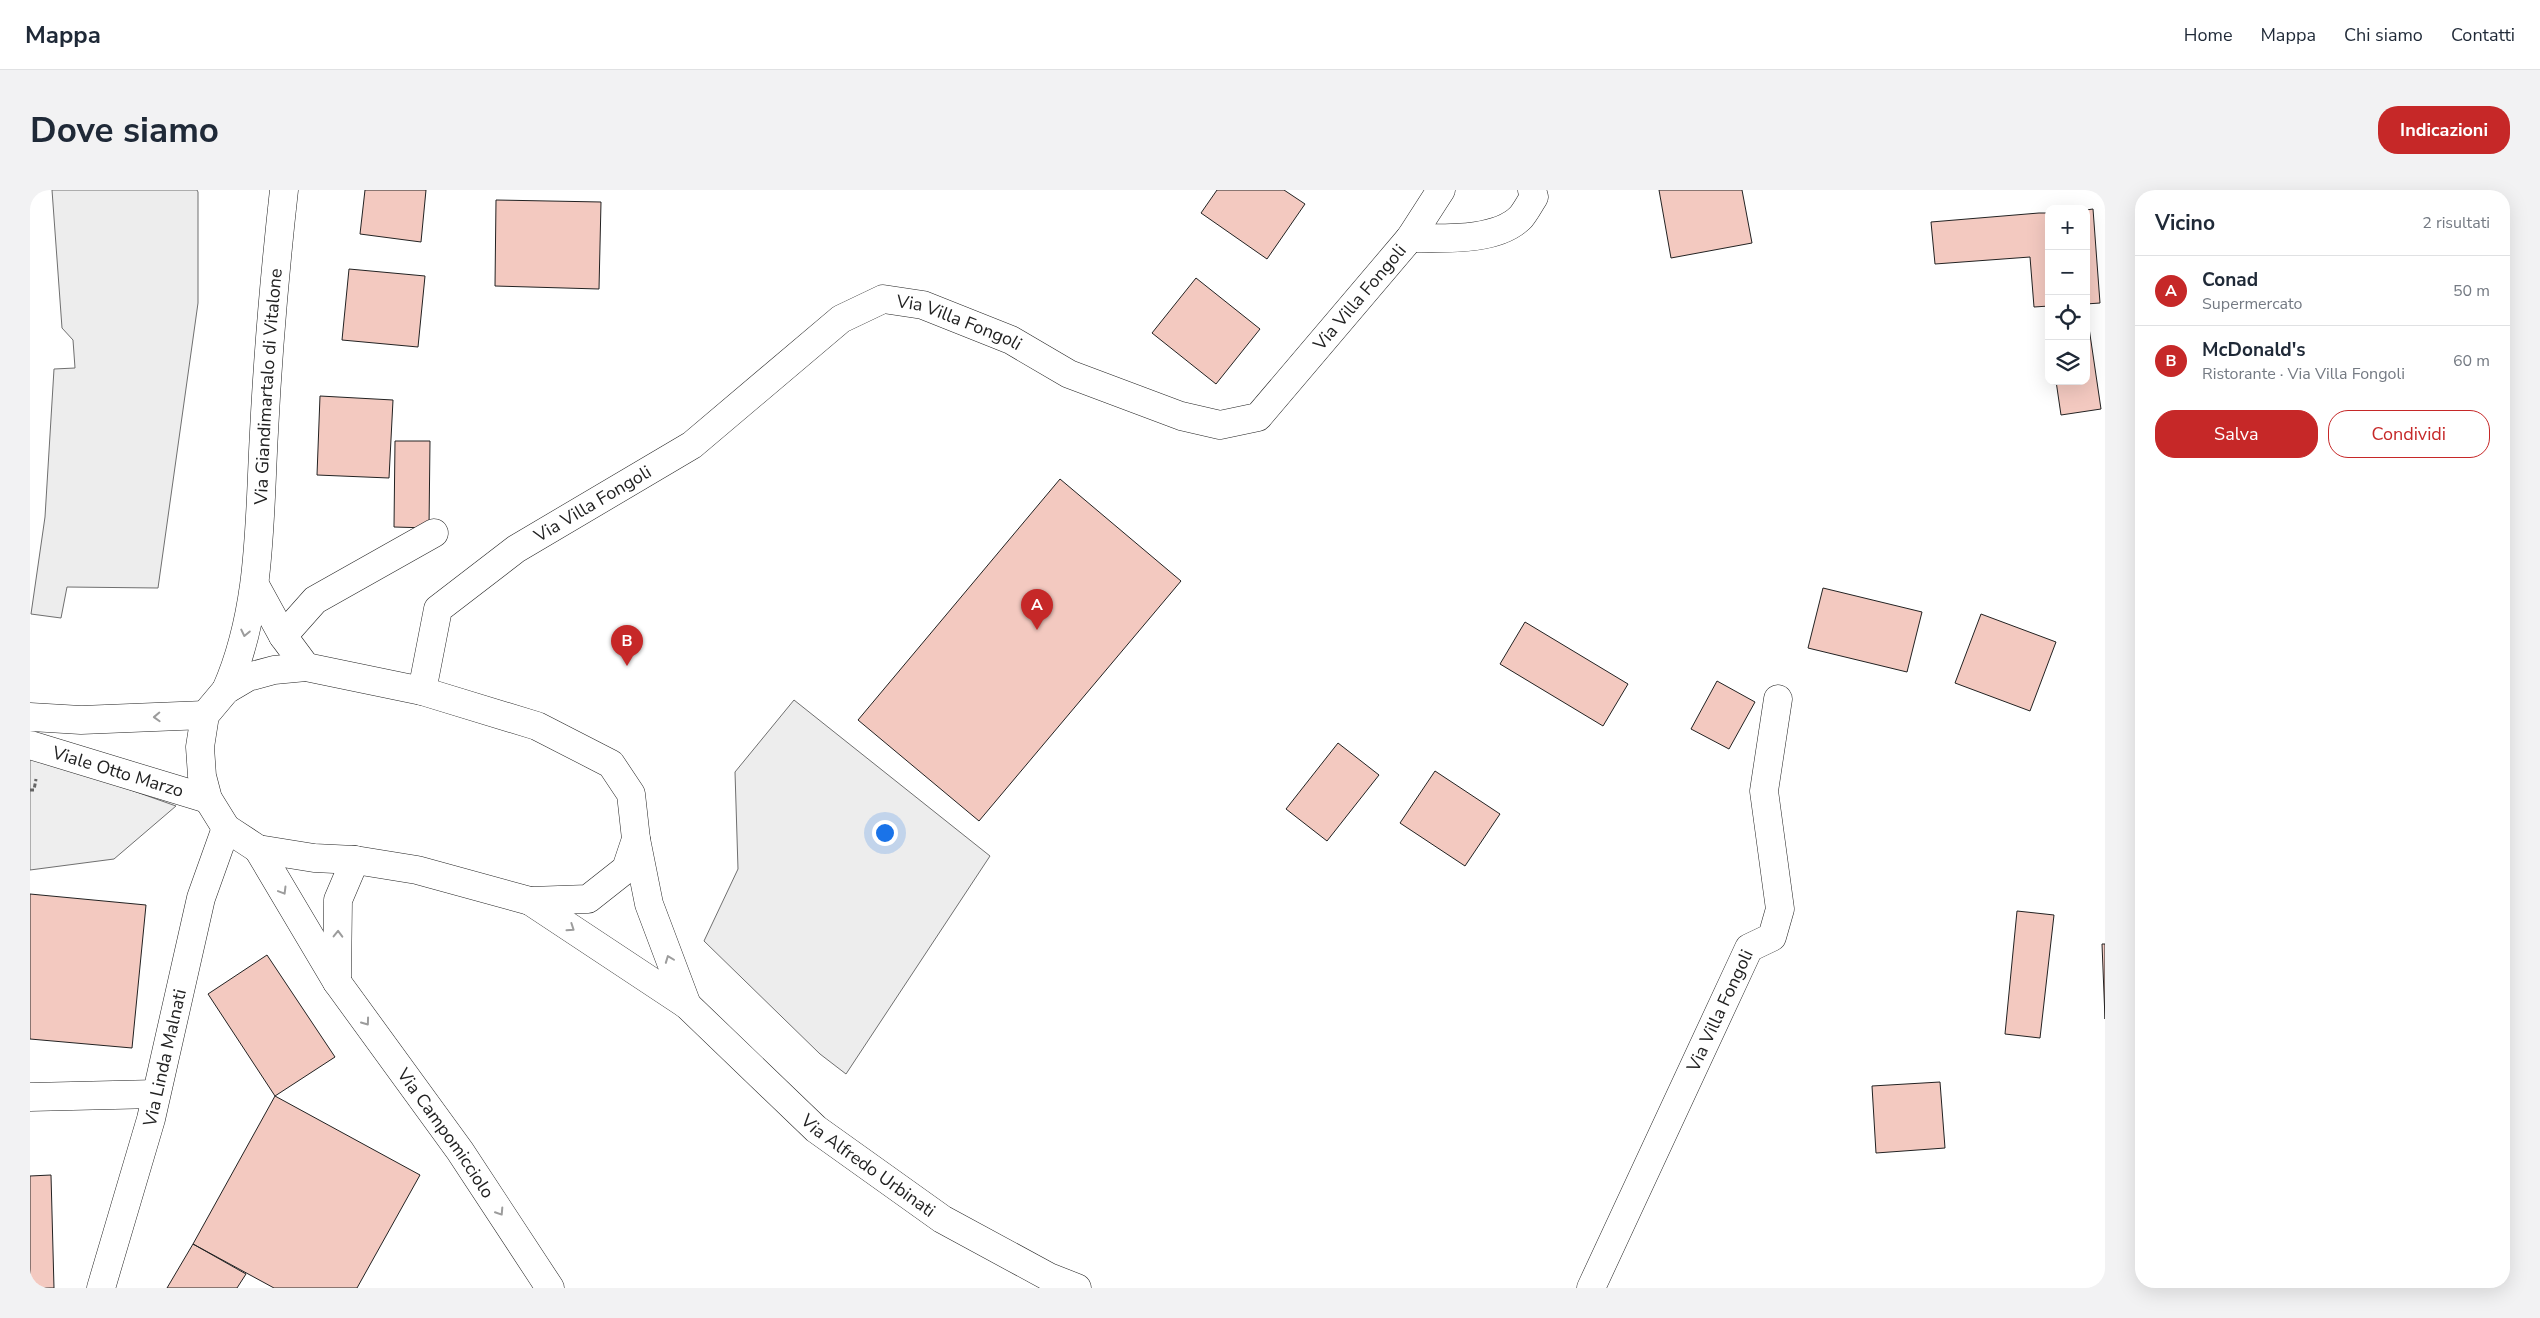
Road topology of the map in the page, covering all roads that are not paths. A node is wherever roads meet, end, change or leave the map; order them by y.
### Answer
1 (284, 190) edge
2 (1441, 190) edge
3 (1532, 190) edge
4 (1410, 238) junction
5 (434, 533) dead end
6 (255, 585) junction
7 (283, 636) junction
8 (306, 667) junction
9 (226, 690) junction
10 (422, 691) junction
11 (1778, 699) dead end
12 (205, 715) junction
13 (30, 717) edge
14 (30, 745) edge
15 (208, 799) junction
16 (226, 828) junction
17 (636, 839) junction
18 (258, 849) junction
19 (356, 860) junction
20 (530, 901) junction
21 (337, 982) junction
22 (687, 1005) junction
23 (156, 1094) junction
24 (30, 1096) edge
25 (101, 1288) edge
26 (550, 1288) edge
27 (1077, 1288) edge
28 (1591, 1288) edge

1 - 6 main road, Via Giandimartalo di Vitalone
2 - 4 main road, Via Villa Fongoli
3 - 4 main road, Via Villa Fongoli
4 - 10 main road, Via Villa Fongoli
5 - 7 main road
6 - 7 main road
6 -> 9 main road, Via Giandimartalo di Vitalone
7 - 8 main road
8 - 9 main road, Via Alfredo Urbinati
8 - 10 main road, Via Alfredo Urbinati
9 - 12 main road
10 - 17 main road, Via Alfredo Urbinati
11 - 28 main road, Via Villa Fongoli
12 -> 13 main road, Viale Otto Marzo
12 - 15 main road
14 - 15 main road, Viale Otto Marzo
15 - 16 main road
16 - 18 main road
16 - 23 main road, Via Linda Malnati
17 - 20 main road
22 -> 17 main road, Via Alfredo Urbinati
18 - 19 main road
18 -> 21 main road, Via Campomicciolo
19 - 20 main road
21 -> 19 main road
20 -> 22 main road, Via Alfredo Urbinati
21 -> 26 main road, Via Campomicciolo
22 - 27 main road, Via Alfredo Urbinati
23 - 24 main road
23 - 25 main road, Via Linda Malnati

